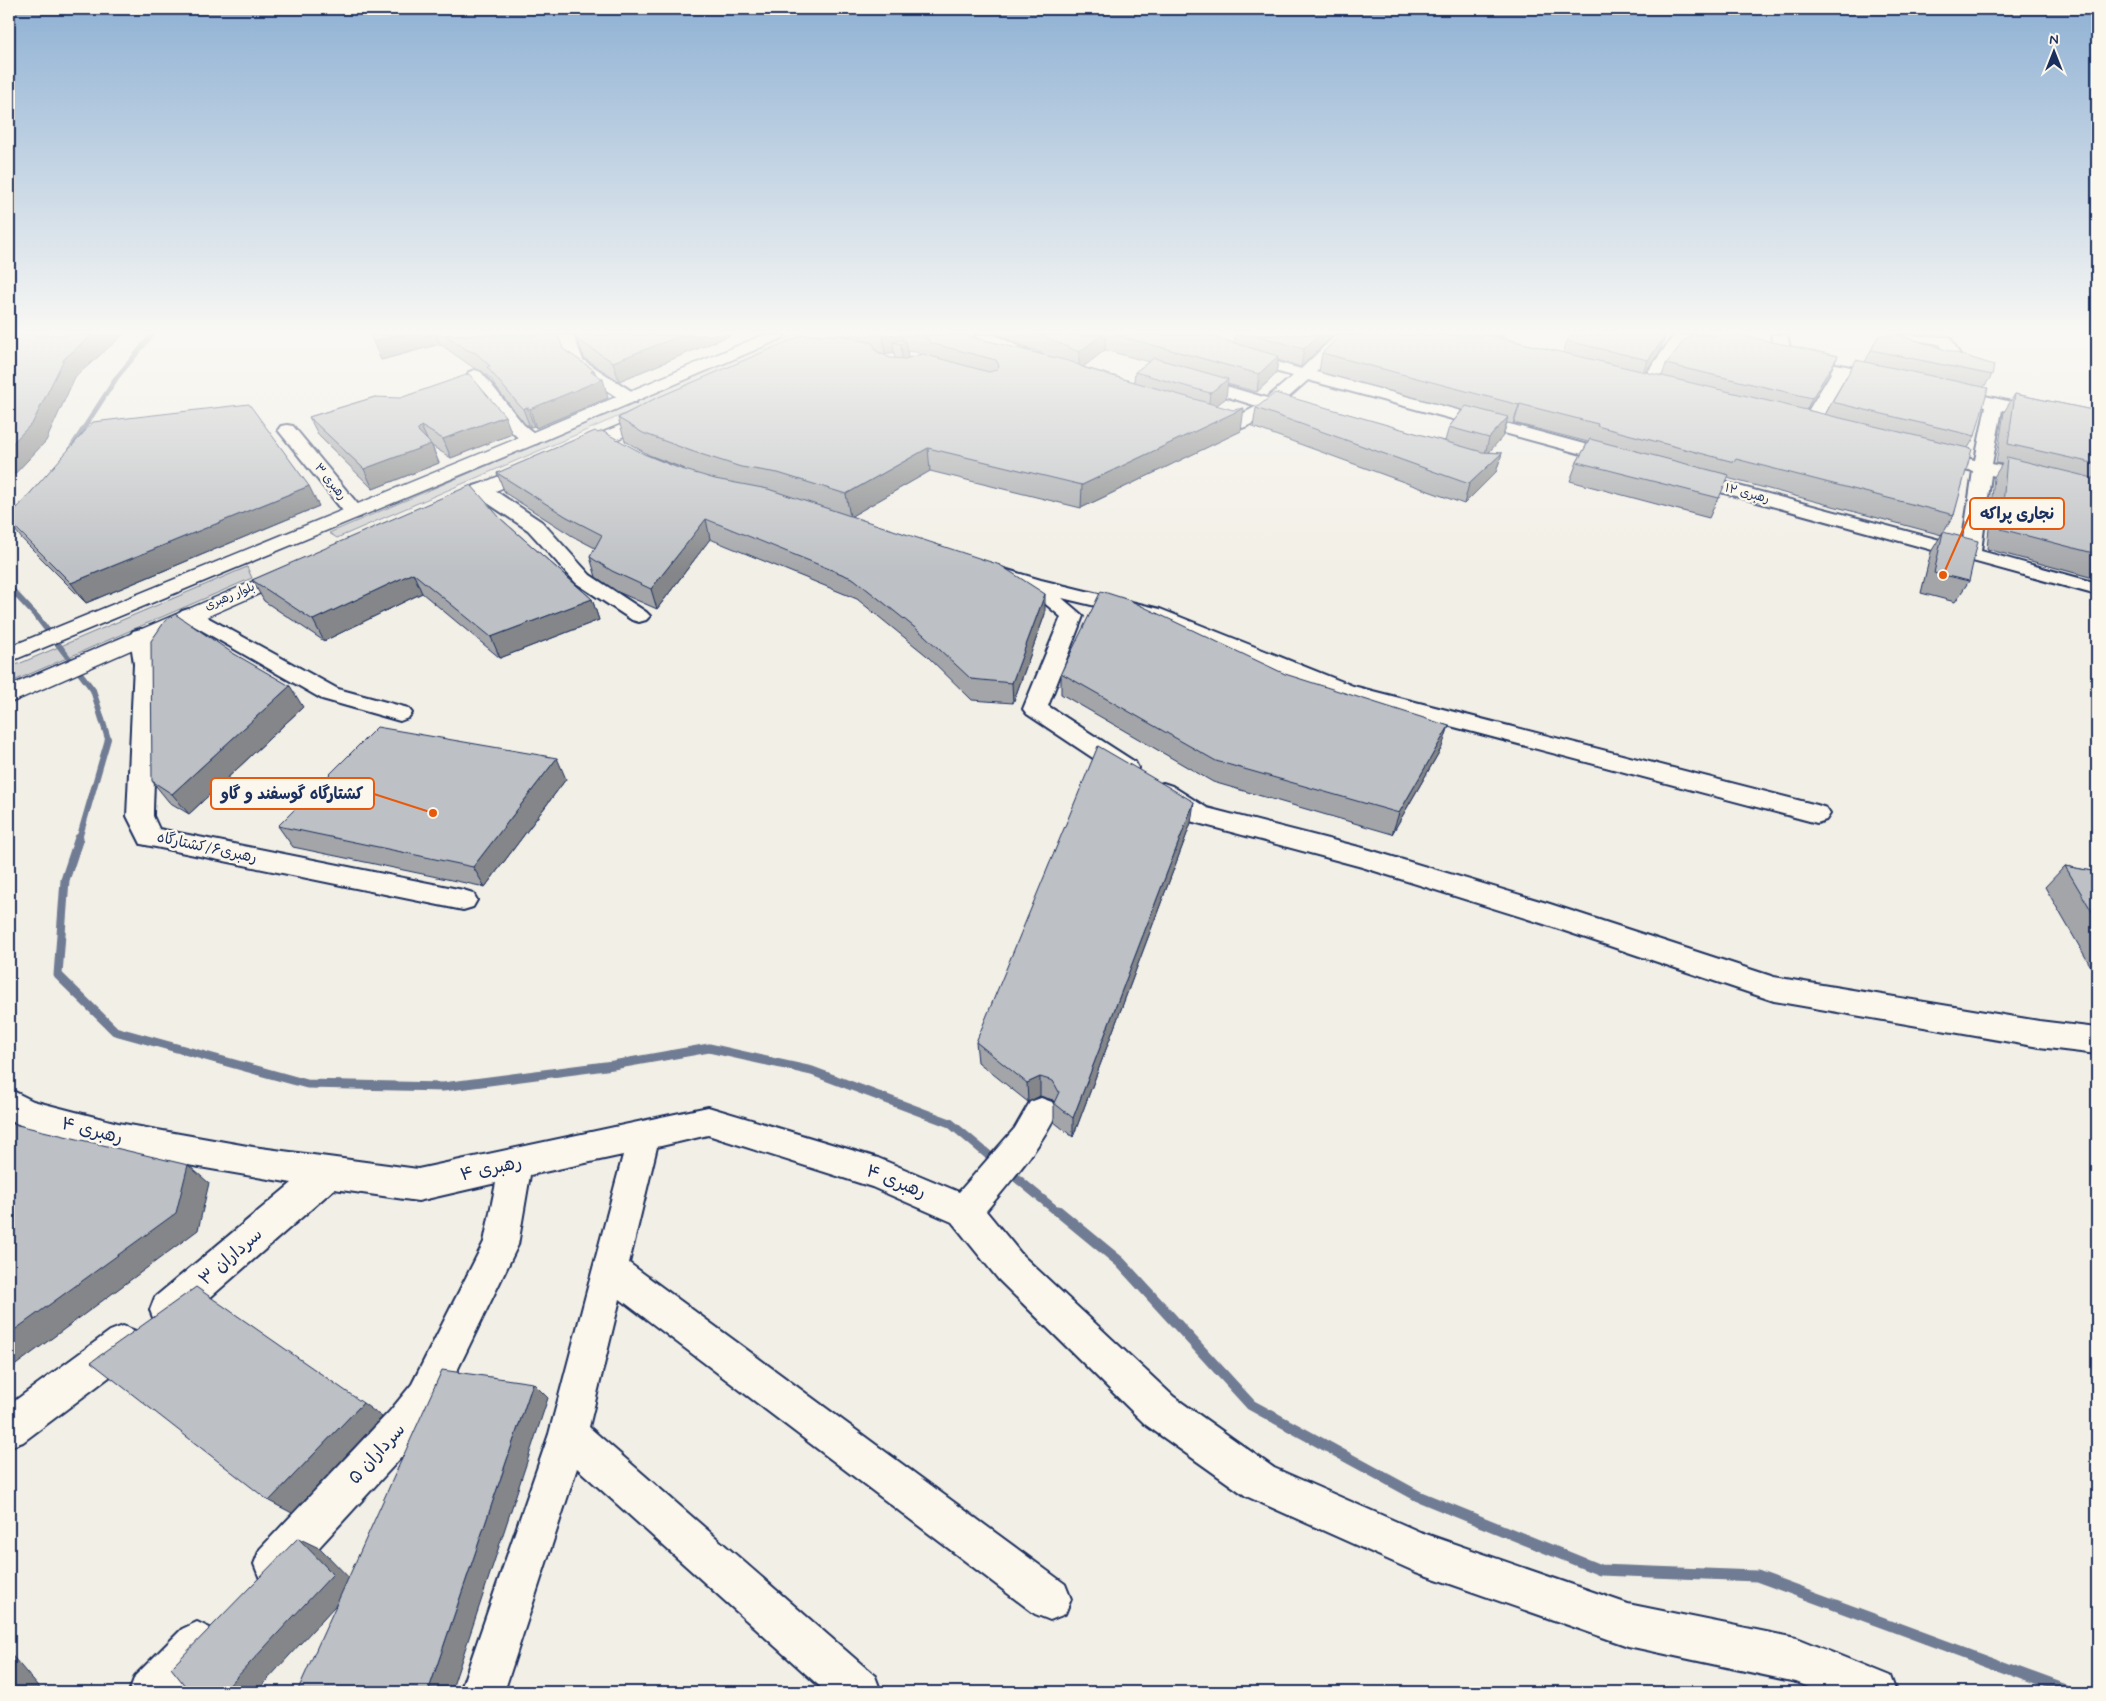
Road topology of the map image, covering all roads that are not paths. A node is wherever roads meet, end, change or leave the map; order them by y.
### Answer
1 (506, 414) edge
2 (591, 414) edge
3 (661, 414) edge
4 (1254, 414) edge
5 (1451, 414) edge
6 (1815, 414) edge
7 (1993, 414) edge
8 (2045, 414) edge
9 (1192, 415) edge
10 (1789, 421) edge
11 (1808, 426) junction
12 (2097, 426) edge
13 (287, 430) dead end
14 (1828, 430) edge
15 (532, 439) junction
16 (1915, 451) edge
17 (1633, 463) edge
18 (1983, 468) junction
19 (1670, 473) edge
20 (481, 490) junction
21 (2097, 494) edge
22 (354, 512) junction
23 (427, 513) edge
24 (271, 546) junction
25 (1971, 554) junction
26 (980, 568) edge
27 (1035, 585) junction
28 (2097, 589) edge
29 (189, 615) junction
30 (639, 616) dead end
31 (137, 638) junction
32 (9, 655) edge
33 (9, 695) edge
34 (400, 712) dead end
35 (1817, 814) dead end
36 (463, 900) dead end
37 (2097, 1041) edge
38 (9, 1103) edge
39 (1034, 1125) dead end
40 (644, 1135) junction
41 (516, 1163) junction
42 (329, 1172) junction
43 (976, 1197) junction
44 (610, 1270) junction
45 (9, 1428) edge
46 (568, 1434) junction
47 (251, 1588) edge
48 (1050, 1599) dead end
49 (218, 1623) edge
50 (151, 1692) edge
51 (482, 1692) edge
52 (860, 1692) edge
53 (1874, 1692) edge

1 - 15 street
2 - 15 main road
3 - 20 main road
4 - 9 street
5 - 17 street
6 - 11 street
7 - 18 street
8 - 12 street
10 - 11 street
11 - 14 street
13 - 22 street, رهبری ۳
15 - 22 main road
16 - 18 street
18 - 21 street
18 - 25 street
19 - 25 street, رهبری ۱۲
20 - 23 main road
20 - 30 street
22 - 24 main road
24 - 29 main road, بلوار رهبری
24 - 32 main road
25 - 28 street, رهبری ۱۲
26 - 27 street
27 - 35 street
27 - 37 street
29 - 31 main road, بلوار رهبری
29 - 34 street
31 - 33 main road, بلوار رهبری
31 - 36 street, رهبری۶/کشتارگاه
38 - 42 street, رهبری ۴
39 - 43 street
40 - 41 street, رهبری ۴
40 - 43 street, رهبری ۴
40 - 44 street
41 - 42 street, رهبری ۴
41 - 47 street, سرداران ۵
42 - 45 street, سرداران ۳
43 - 53 street
44 - 46 street
44 - 48 street
46 - 51 street
46 - 52 street
49 - 50 street

